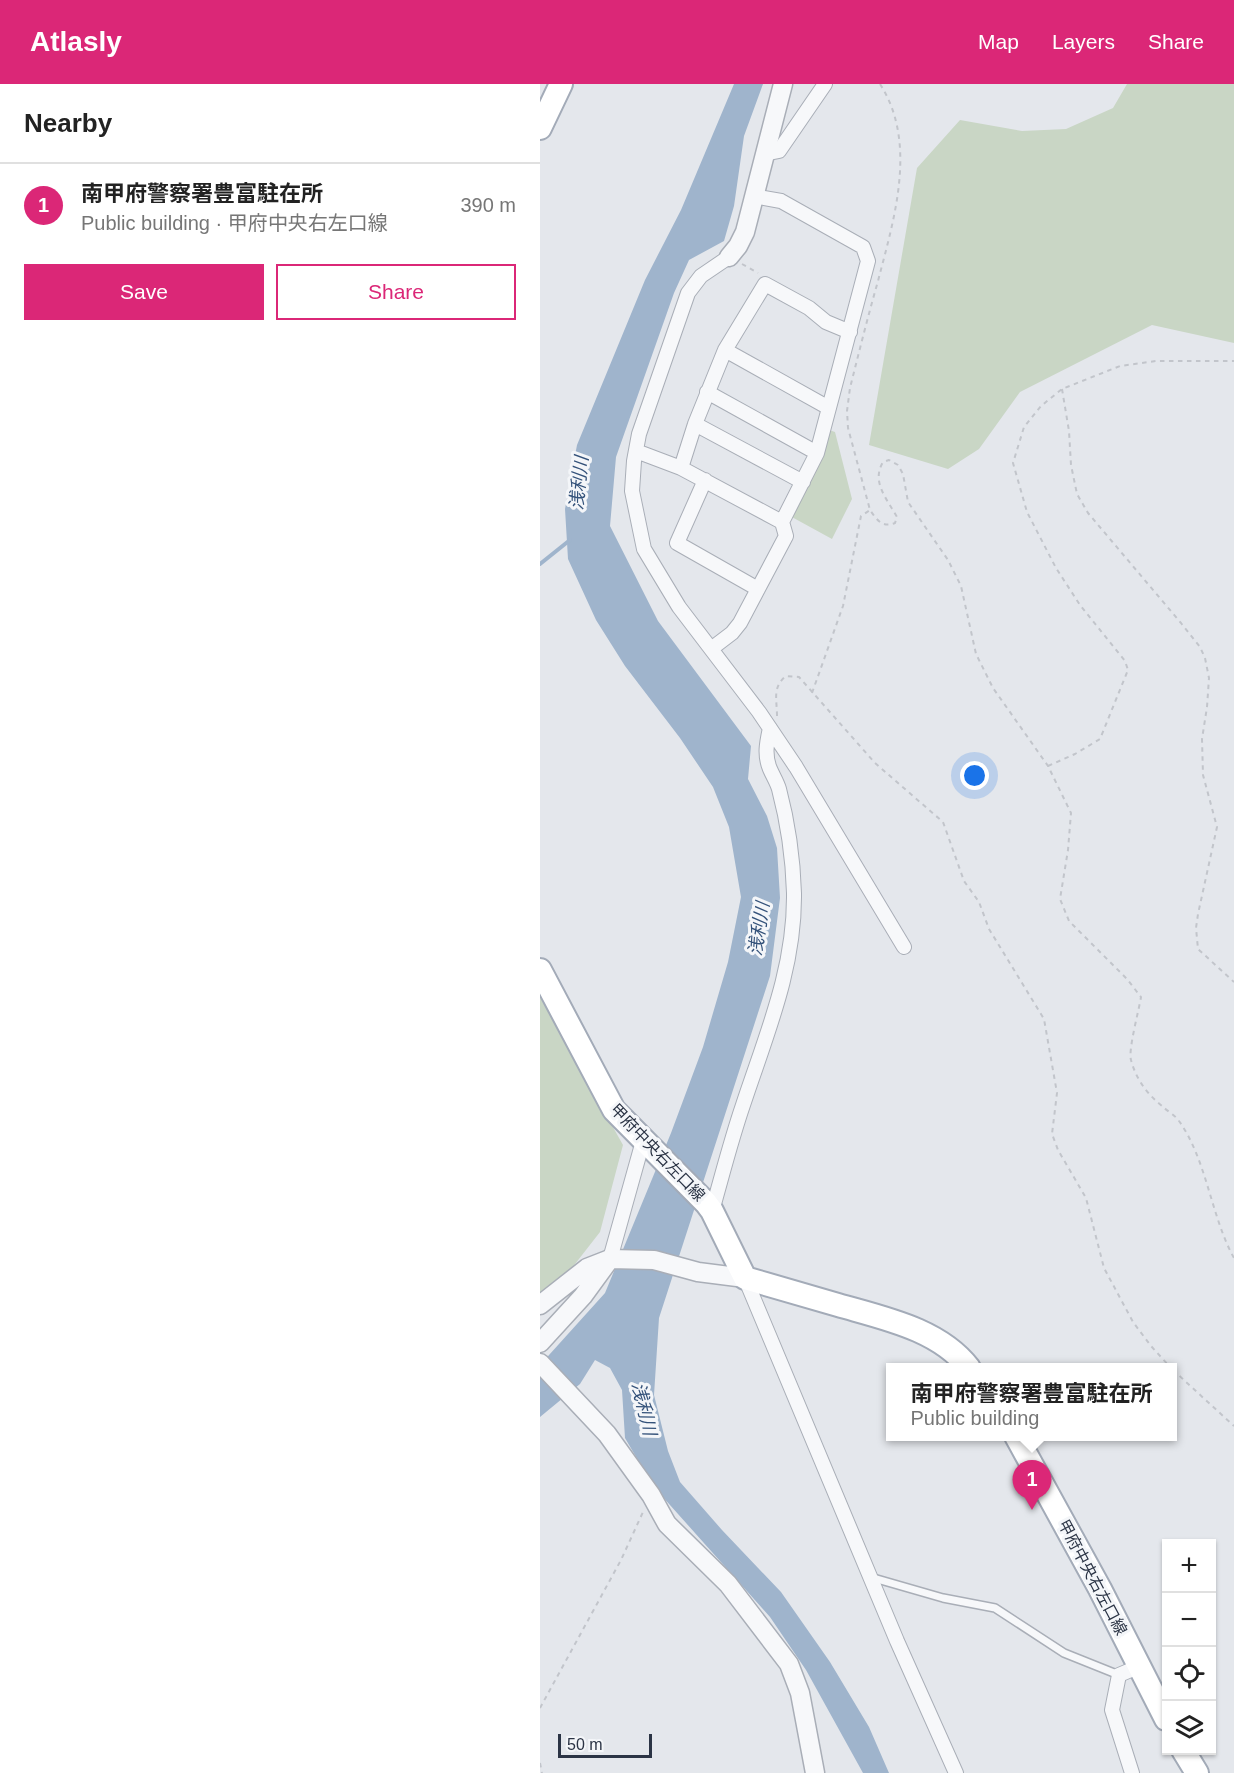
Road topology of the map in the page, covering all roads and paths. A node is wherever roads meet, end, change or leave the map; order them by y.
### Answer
1 (561, 84) edge
2 (783, 84) edge
3 (825, 84) edge
4 (880, 84) edge
5 (540, 128) edge
6 (764, 154) junction
7 (753, 196) junction
8 (729, 257) junction
9 (765, 284) junction
10 (850, 332) junction
11 (725, 350) junction
12 (1234, 361) edge
13 (1062, 389) junction
14 (707, 392) junction
15 (829, 408) junction
16 (694, 424) junction
17 (636, 451) junction
18 (817, 453) junction
19 (681, 468) junction
20 (705, 480) junction
21 (803, 482) junction
22 (870, 510) junction
23 (782, 522) junction
24 (758, 589) junction
25 (711, 649) junction
26 (812, 693) junction
27 (770, 728) junction
28 (1048, 766) junction
29 (904, 947) dead end
30 (540, 970) edge
31 (1234, 982) edge
32 (647, 1144) junction
33 (709, 1207) junction
34 (1234, 1258) edge
35 (610, 1259) junction
36 (745, 1278) junction
37 (571, 1281) junction
38 (583, 1296) junction
39 (540, 1305) edge
40 (540, 1343) edge
41 (540, 1363) edge
42 (966, 1363) edge
43 (1167, 1363) edge
44 (1177, 1374) edge
45 (1234, 1426) edge
46 (1018, 1441) edge
47 (651, 1495) junction
48 (870, 1577) junction
49 (1140, 1666) junction
50 (1119, 1676) junction
51 (540, 1708) edge
52 (1162, 1709) edge
53 (1186, 1755) edge
54 (540, 1762) edge
55 (542, 1773) edge
56 (815, 1773) edge
57 (956, 1773) edge
58 (1132, 1773) edge
59 (1197, 1773) edge

1 - 5 main road
2 - 6 street
3 - 6 street
4 - 22 path
6 - 7 street
7 - 8 street
7 - 10 street
8 - 9 path
8 - 17 street
9 - 10 street
9 - 11 street
10 - 15 street
11 - 14 street
11 - 15 street
12 - 13 path
13 - 28 path
13 - 31 path
14 - 16 street
14 - 18 street
15 - 18 street
16 - 19 street
16 - 21 street
17 - 19 street
17 - 25 street
18 - 21 street
19 - 20 street
20 - 23 street
20 - 24 street
21 - 23 street
22 - 26 path
22 - 28 path
23 - 24 street
24 - 25 street
25 - 27 street
26 - 27 path
26 - 43 path
27 - 29 street
27 - 33 street
28 - 34 path
30 - 32 main road, 甲府中央右左口線
32 - 33 main road, 甲府中央右左口線
32 - 35 street
33 - 36 main road, 甲府中央右左口線
35 - 36 street
35 - 37 street
35 - 38 street
36 - 42 main road
36 - 48 street
37 - 38 street
37 - 39 street
38 - 40 street
41 - 47 street
44 - 45 path
46 - 49 main road, 甲府中央右左口線
47 - 51 path
47 - 56 street
48 - 50 lane
48 - 57 street
49 - 50 street
49 - 52 main road, 甲府中央右左口線
50 - 58 street
53 - 59 main road
54 - 55 path

